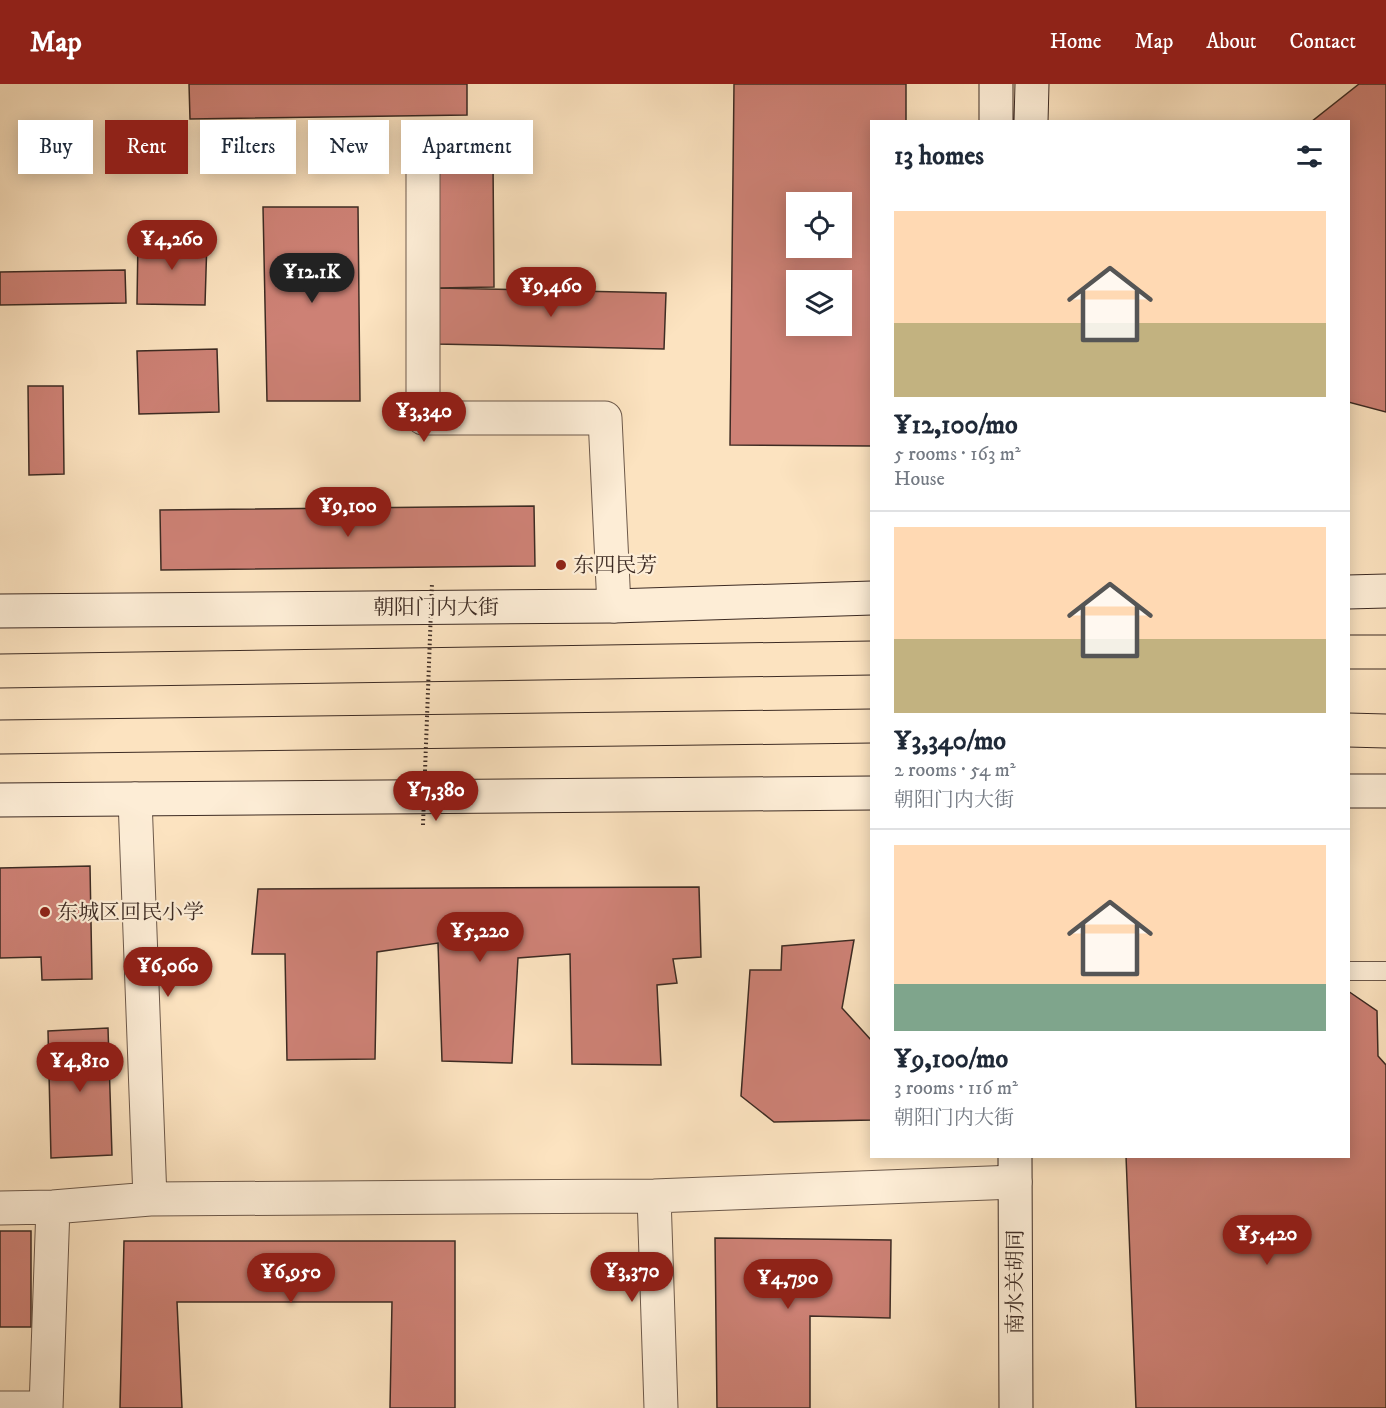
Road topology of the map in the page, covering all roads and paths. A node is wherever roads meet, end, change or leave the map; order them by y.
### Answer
1 (996, 84) edge
2 (1032, 84) edge
3 (996, 120) edge
4 (1031, 120) edge
5 (423, 174) edge
6 (432, 583) dead end
7 (1386, 591) edge
8 (1350, 592) edge
9 (870, 598) edge
10 (614, 606) junction
11 (0, 611) edge
12 (1350, 652) edge
13 (1386, 652) edge
14 (870, 658) edge
15 (0, 671) edge
16 (828, 726) junction
17 (870, 726) edge
18 (1350, 730) edge
19 (1386, 731) edge
20 (0, 737) edge
21 (870, 740) edge
22 (1350, 792) edge
23 (1386, 792) edge
24 (870, 793) edge
25 (135, 799) junction
26 (0, 800) edge
27 (423, 825) dead end
28 (1350, 971) edge
29 (1386, 971) edge
30 (1015, 1169) edge
31 (654, 1196) junction
32 (150, 1199) junction
33 (0, 1208) edge
34 (53, 1208) junction
35 (0, 1408) edge
36 (46, 1408) edge
37 (661, 1408) edge
38 (1016, 1408) edge

1 - 3 street
2 - 4 street
5 - 10 street
6 - 27 path, bridge
7 - 8 street
9 - 10 street, 朝阳门内大街
10 - 11 street, 朝阳门内大街
12 - 13 main road
14 - 15 main road
16 - 17 main road
16 - 20 main road
16 - 21 street
18 - 19 main road
22 - 23 street
24 - 25 street
25 - 26 street
25 - 32 street
28 - 29 lane
30 - 31 street
30 - 38 street, 南水关胡同
31 - 32 street
31 - 37 street
32 - 34 street
33 - 34 street
34 - 36 street
35 - 36 street

